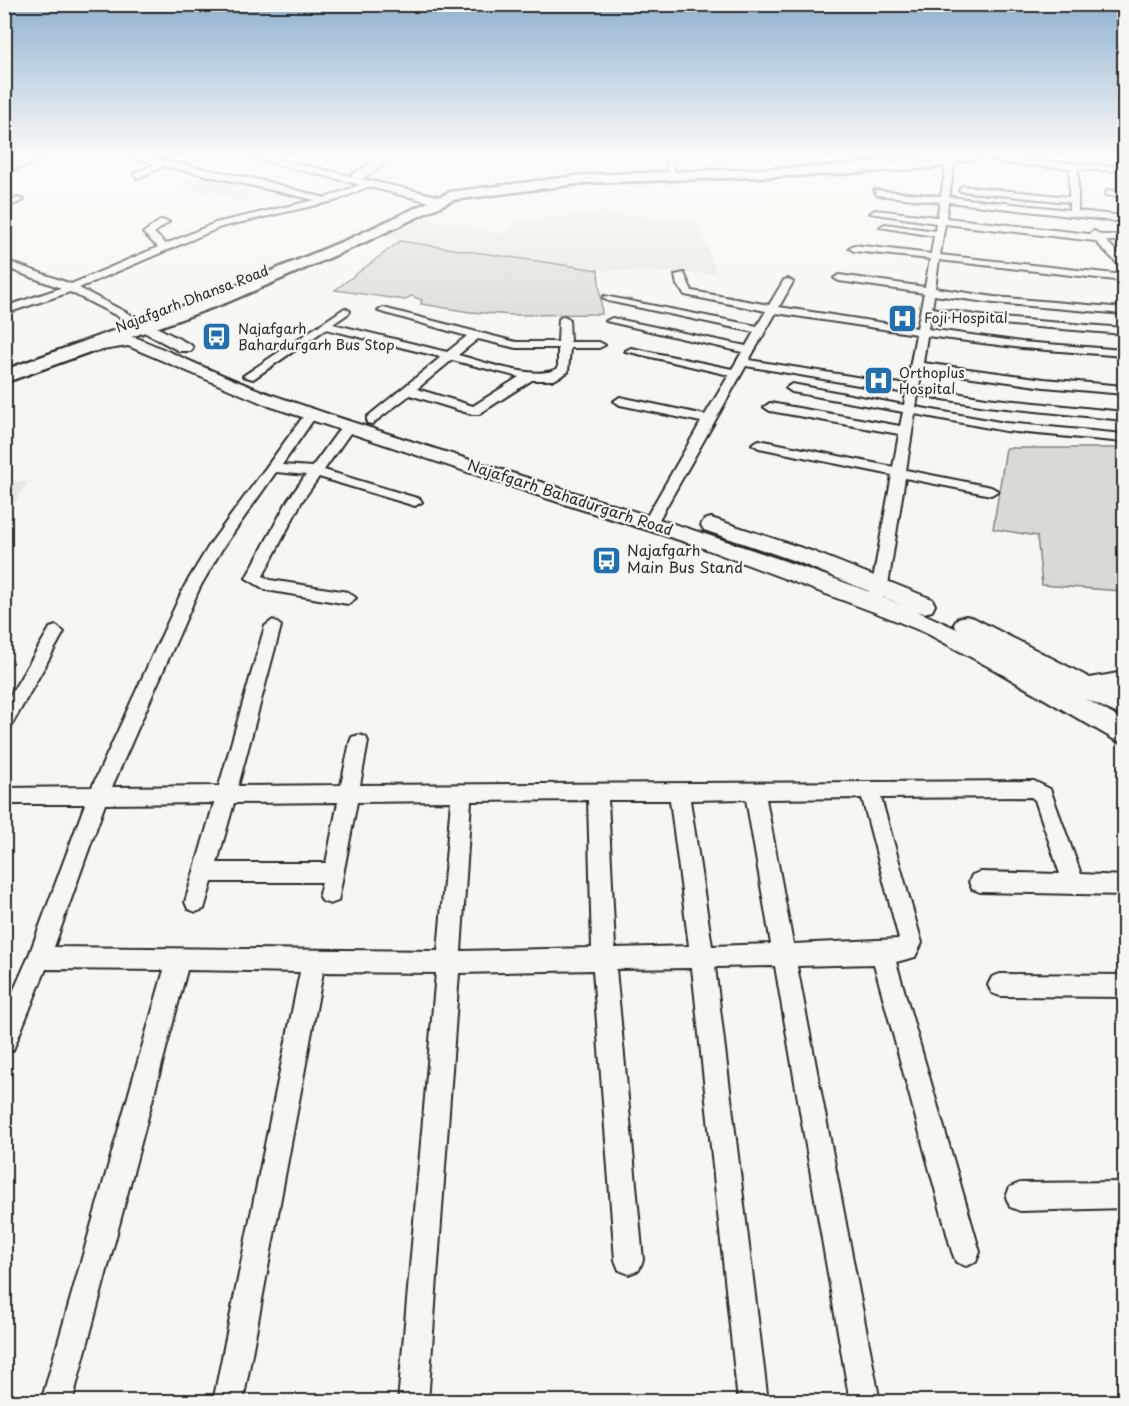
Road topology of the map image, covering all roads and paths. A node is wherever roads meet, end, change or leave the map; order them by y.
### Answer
1 (163, 223) edge
2 (228, 223) edge
3 (380, 223) edge
4 (919, 223) edge
5 (940, 223) edge
6 (1082, 223) edge
7 (877, 226) dead end
8 (939, 227) junction
9 (1097, 238) junction
10 (1125, 238) edge
11 (164, 247) junction
12 (854, 248) dead end
13 (1111, 251) junction
14 (1125, 251) edge
15 (934, 258) junction
16 (5, 263) edge
17 (1125, 264) edge
18 (680, 275) dead end
19 (839, 278) dead end
20 (1125, 278) edge
21 (788, 282) dead end
22 (71, 288) junction
23 (930, 292) junction
24 (608, 298) dead end
25 (772, 309) junction
26 (926, 310) junction
27 (4, 311) edge
28 (345, 311) dead end
29 (383, 311) dead end
30 (1125, 311) edge
31 (564, 319) dead end
32 (612, 321) dead end
33 (139, 323) junction
34 (325, 325) junction
35 (761, 330) junction
36 (1125, 331) edge
37 (923, 332) junction
38 (475, 335) junction
39 (599, 345) dead end
40 (565, 347) junction
41 (749, 350) junction
42 (631, 351) dead end
43 (68, 353) junction
44 (1125, 353) edge
45 (448, 357) junction
46 (917, 366) junction
47 (739, 368) junction
48 (4, 369) edge
49 (249, 376) junction
50 (529, 376) junction
51 (4, 377) edge
52 (792, 388) dead end
53 (408, 390) junction
54 (1125, 390) edge
55 (913, 391) junction
56 (620, 401) dead end
57 (770, 407) dead end
58 (909, 410) junction
59 (312, 413) junction
60 (1125, 416) edge
61 (372, 420) junction
62 (709, 420) junction
63 (349, 426) junction
64 (906, 430) junction
65 (1125, 438) edge
66 (759, 444) dead end
67 (273, 468) junction
68 (316, 472) junction
69 (898, 474) junction
70 (991, 491) dead end
71 (416, 502) dead end
72 (654, 517) junction
73 (876, 594) junction
74 (348, 598) dead end
75 (273, 626) dead end
76 (56, 632) dead end
77 (1125, 681) edge
78 (1086, 687) junction
79 (1062, 697) junction
80 (1125, 708) edge
81 (4, 723) edge
82 (1125, 733) edge
83 (359, 742) dead end
84 (869, 789) junction
85 (754, 790) junction
86 (679, 791) junction
87 (598, 792) junction
88 (462, 793) junction
89 (227, 794) junction
90 (350, 794) junction
91 (4, 796) edge
92 (98, 796) junction
93 (334, 872) junction
94 (204, 873) junction
95 (980, 882) dead end
96 (1074, 884) junction
97 (1125, 885) edge
98 (330, 894) dead end
99 (196, 902) dead end
100 (784, 953) junction
101 (882, 953) junction
102 (702, 956) junction
103 (39, 958) junction
104 (179, 958) junction
105 (314, 960) junction
106 (604, 960) junction
107 (448, 962) junction
108 (1000, 985) dead end
109 (1125, 986) edge
110 (4, 1041) edge
111 (1125, 1195) edge
112 (1020, 1197) dead end
113 (966, 1252) dead end
114 (629, 1260) dead end
115 (56, 1401) edge
116 (228, 1401) edge
117 (413, 1401) edge
118 (753, 1401) edge
119 (865, 1401) edge

1 - 11 street
2 - 11 street
3 - 33 main road, Najafgarh Dhansa Road
4 - 8 street
5 - 8 street
6 - 9 street
7 - 8 street
8 - 9 street
8 - 15 street
9 - 10 street
9 - 13 street
11 - 22 street
12 - 15 street
13 - 14 street
13 - 17 street
15 - 20 street
15 - 23 street
16 - 22 street
18 - 25 street
19 - 23 street
21 - 25 street
22 - 27 street
22 - 33 street
23 - 26 street
23 - 30 street
24 - 35 street
25 - 35 street
25 - 37 street
26 - 36 street
26 - 37 street
28 - 34 street
29 - 38 street
31 - 40 street
32 - 41 street
33 - 43 main road, Najafgarh Dhansa Road
33 - 48 main road, Najafgarh Dhansa Road
33 - 49 main road, Najafgarh Bahadurgarh Road
34 - 45 street
34 - 49 street
35 - 41 street
37 - 44 street
37 - 46 street
38 - 40 street
38 - 45 street
39 - 40 street
40 - 50 street
41 - 47 street
42 - 47 street
43 - 51 main road, Najafgarh Dhansa Road
43 - 59 main road, Najafgarh Bahadurgarh Road
45 - 50 street
45 - 53 street
46 - 54 street
46 - 55 street
47 - 55 street
47 - 62 street
49 - 61 main road, Najafgarh Bahadurgarh Road
50 - 53 street
52 - 58 street
53 - 61 street
55 - 58 street
55 - 60 street
56 - 62 street
57 - 64 street
58 - 64 street
58 - 65 street
59 - 63 main road, Najafgarh Bahadurgarh Road
59 - 67 street
61 - 72 main road, Najafgarh Bahadurgarh Road
62 - 72 street
63 - 68 street
63 - 72 main road, Najafgarh Bahadurgarh Road
64 - 69 street
66 - 69 street
67 - 68 street
67 - 92 street
68 - 71 street
68 - 74 street
69 - 70 street
69 - 73 street
72 - 73 main road, Najafgarh Bahadurgarh Road
73 - 78 main road, Najafgarh Bahadurgarh Road
73 - 79 main road, Najafgarh Bahadurgarh Road
75 - 89 street
76 - 81 street
77 - 78 main road
78 - 79 main road
78 - 80 main road, Najafgarh Bahadurgarh Road
79 - 82 main road, Najafgarh Bahadurgarh Road
83 - 90 street
84 - 85 street
84 - 96 street
84 - 101 street
85 - 86 street
85 - 100 street
86 - 87 street
86 - 102 street
87 - 88 street
87 - 106 street
88 - 90 street
88 - 107 street
89 - 90 street
89 - 92 street
89 - 94 street
90 - 93 street
91 - 92 street
92 - 103 street
93 - 94 street
93 - 98 street
94 - 99 street
95 - 96 street
96 - 97 street
100 - 101 street
100 - 102 street
100 - 119 street
101 - 113 street
102 - 106 street
102 - 118 street
103 - 104 street
103 - 110 street
104 - 105 street
104 - 115 street
105 - 107 street
105 - 116 street
106 - 107 street
106 - 114 street
107 - 117 street
108 - 109 street
111 - 112 street

